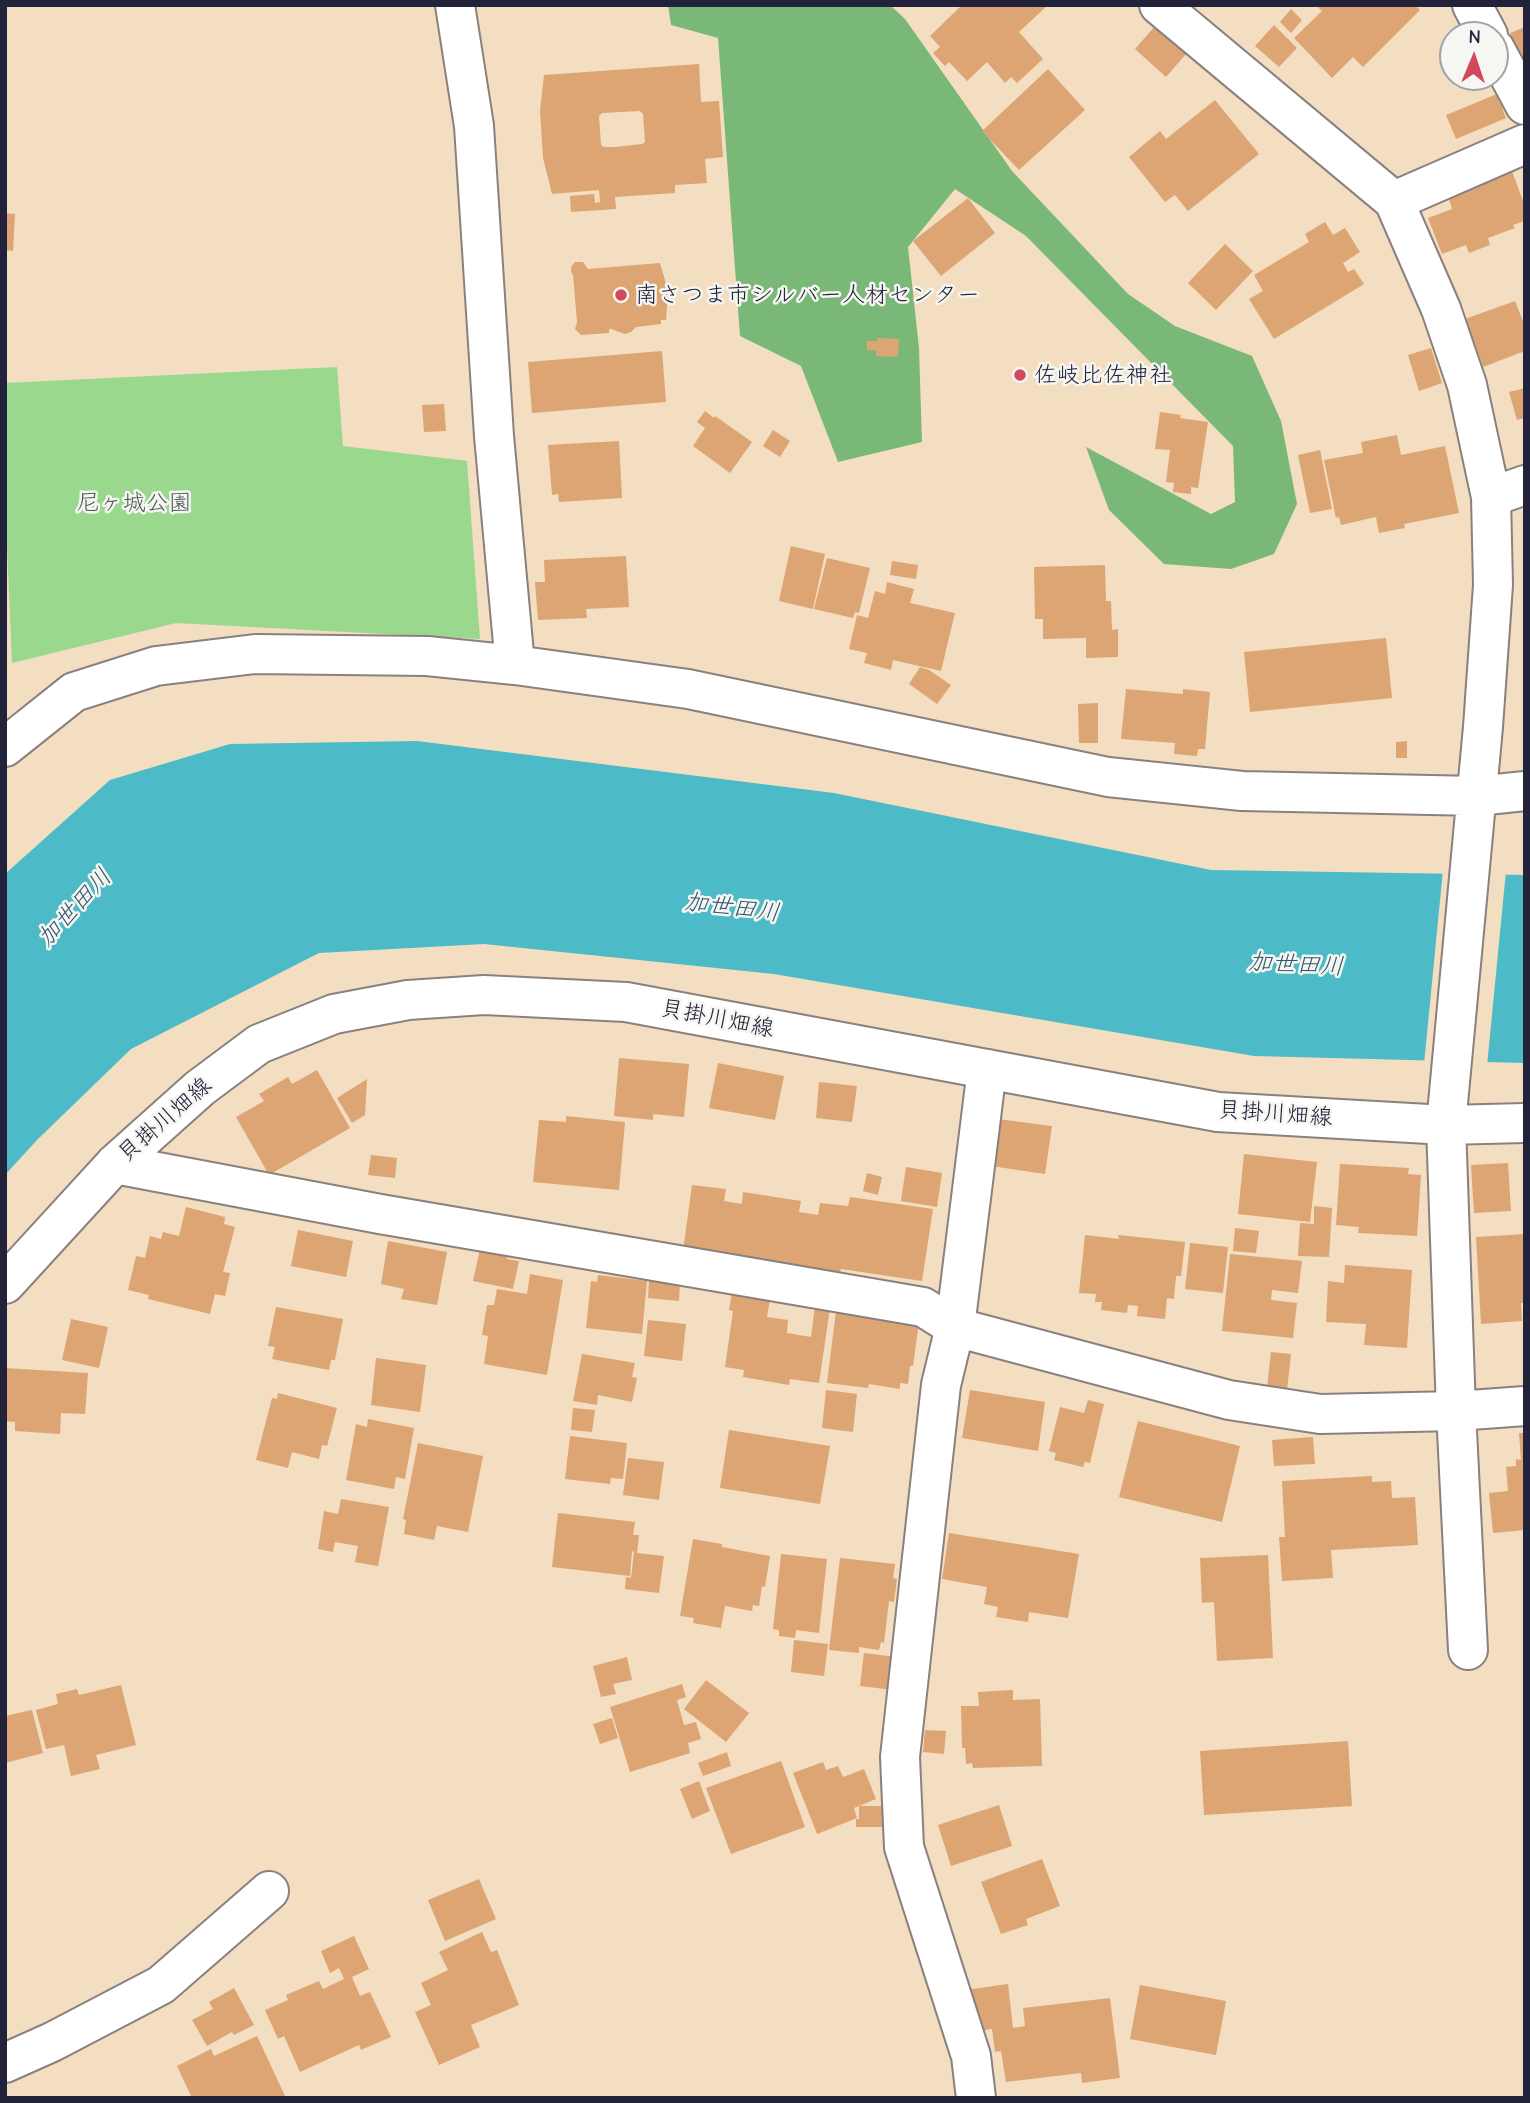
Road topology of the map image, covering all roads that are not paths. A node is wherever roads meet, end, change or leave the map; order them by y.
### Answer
1 (455, 5) edge
2 (1158, 5) edge
3 (1472, 5) edge
4 (1481, 21) edge
5 (1509, 75) edge
6 (1525, 105) edge
7 (1525, 144) edge
8 (1394, 201) junction
9 (1508, 491) edge
10 (515, 665) junction
11 (8, 740) edge
12 (1525, 791) edge
13 (1475, 809) junction
14 (987, 1069) junction
15 (1447, 1112) junction
16 (1525, 1123) edge
17 (115, 1164) junction
18 (5, 1284) edge
19 (955, 1327) junction
20 (1525, 1406) edge
21 (1457, 1411) junction
22 (1468, 1650) dead end
23 (269, 1891) dead end
24 (5, 2063) edge
25 (976, 2098) edge

1 - 10 street
2 - 8 street
3 - 4 street
5 - 6 street
7 - 8 street
8 - 9 street
9 - 13 street
10 - 11 street
10 - 13 street
12 - 13 street
13 - 15 street
14 - 15 street, 貝掛川畑線
14 - 17 street, 貝掛川畑線
14 - 19 street
15 - 16 street, 貝掛川畑線
15 - 21 street
17 - 18 street, 貝掛川畑線
17 - 19 street
19 - 21 street
19 - 25 street
20 - 21 street
21 - 22 street
23 - 24 street

